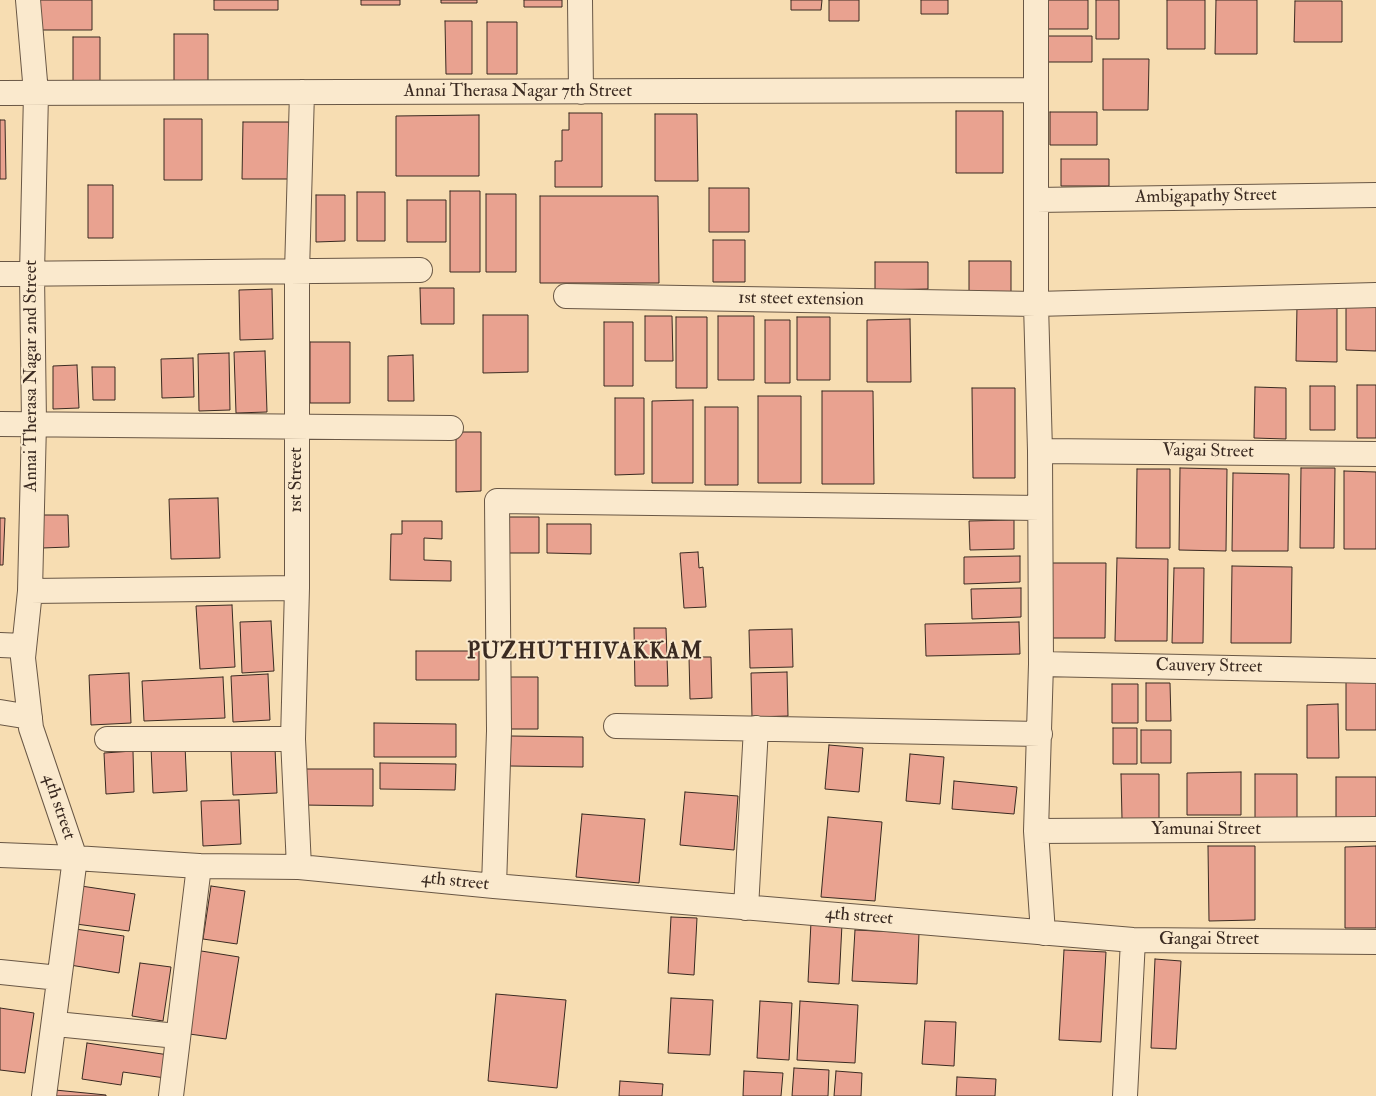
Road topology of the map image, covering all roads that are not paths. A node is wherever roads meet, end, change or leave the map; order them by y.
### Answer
1 (28, 0) edge
2 (580, 0) edge
3 (1036, 0) edge
4 (1036, 90) junction
5 (302, 92) junction
6 (581, 92) junction
7 (0, 93) edge
8 (36, 93) junction
9 (1376, 195) edge
10 (1036, 200) junction
11 (420, 270) dead end
12 (296, 272) junction
13 (0, 274) edge
14 (32, 274) junction
15 (1376, 294) edge
16 (566, 296) dead end
17 (1036, 304) junction
18 (34, 423) junction
19 (0, 424) edge
20 (296, 427) junction
21 (451, 428) dead end
22 (1040, 451) junction
23 (1376, 454) edge
24 (1040, 508) junction
25 (297, 588) junction
26 (30, 591) junction
27 (0, 645) edge
28 (24, 652) junction
29 (1041, 664) junction
30 (1376, 671) edge
31 (0, 712) edge
32 (30, 717) junction
33 (616, 726) dead end
34 (756, 728) junction
35 (1040, 734) junction
36 (107, 739) dead end
37 (293, 739) junction
38 (1376, 829) edge
39 (1036, 830) junction
40 (0, 855) edge
41 (76, 858) junction
42 (199, 866) junction
43 (299, 867) junction
44 (494, 886) junction
45 (746, 908) junction
46 (1043, 933) junction
47 (1133, 940) junction
48 (1376, 942) edge
49 (0, 972) edge
50 (59, 978) junction
51 (56, 1024) junction
52 (177, 1036) junction
53 (44, 1096) edge
54 (171, 1096) edge
55 (1125, 1096) edge

1 - 8 street, Annai Therasa Nagar 2nd Street
2 - 6 street
3 - 4 street
4 - 6 street, Annai Therasa Nagar 7th Street
4 - 10 street
5 - 6 street, Annai Therasa Nagar 7th Street
5 - 8 street, Annai Therasa Nagar 7th Street
5 - 12 street, 1st Street
7 - 8 street, Annai Therasa Nagar 7th Street
8 - 14 street, Annai Therasa Nagar 2nd Street
9 - 10 street, Ambigapathy Street
10 - 17 street
11 - 12 street
12 - 14 street
12 - 20 street, 1st Street
13 - 14 street
14 - 18 street, Annai Therasa Nagar 2nd Street
15 - 17 street, 1st steet extension
16 - 17 street, 1st steet extension
17 - 22 street
18 - 19 street
18 - 20 street
18 - 26 street, Annai Therasa Nagar 2nd Street
20 - 21 street
20 - 25 street, 1st Street
22 - 23 street, Vaigai Street
22 - 24 street
24 - 29 street
24 - 44 street
25 - 26 street
25 - 37 street, 1st Street
26 - 28 street, Annai Therasa Nagar 2nd Street
27 - 28 street
28 - 32 street, 4th street
29 - 30 street, Cauvery Street
29 - 35 street
31 - 32 street
32 - 41 street, 4th street
33 - 34 street
34 - 35 street
34 - 45 street
35 - 39 street
36 - 37 street
37 - 43 street, 1st Street
38 - 39 street, Yamunai Street
39 - 46 street
40 - 41 street
41 - 42 street, 4th street
41 - 50 street
42 - 43 street, 4th street
42 - 52 street
43 - 44 street, 4th street
44 - 45 street, 4th street
45 - 46 street, 4th street
46 - 47 street, Gangai Street
47 - 48 street, Gangai Street
47 - 55 street
49 - 50 street
50 - 51 street
51 - 52 street
51 - 53 street
52 - 54 street

